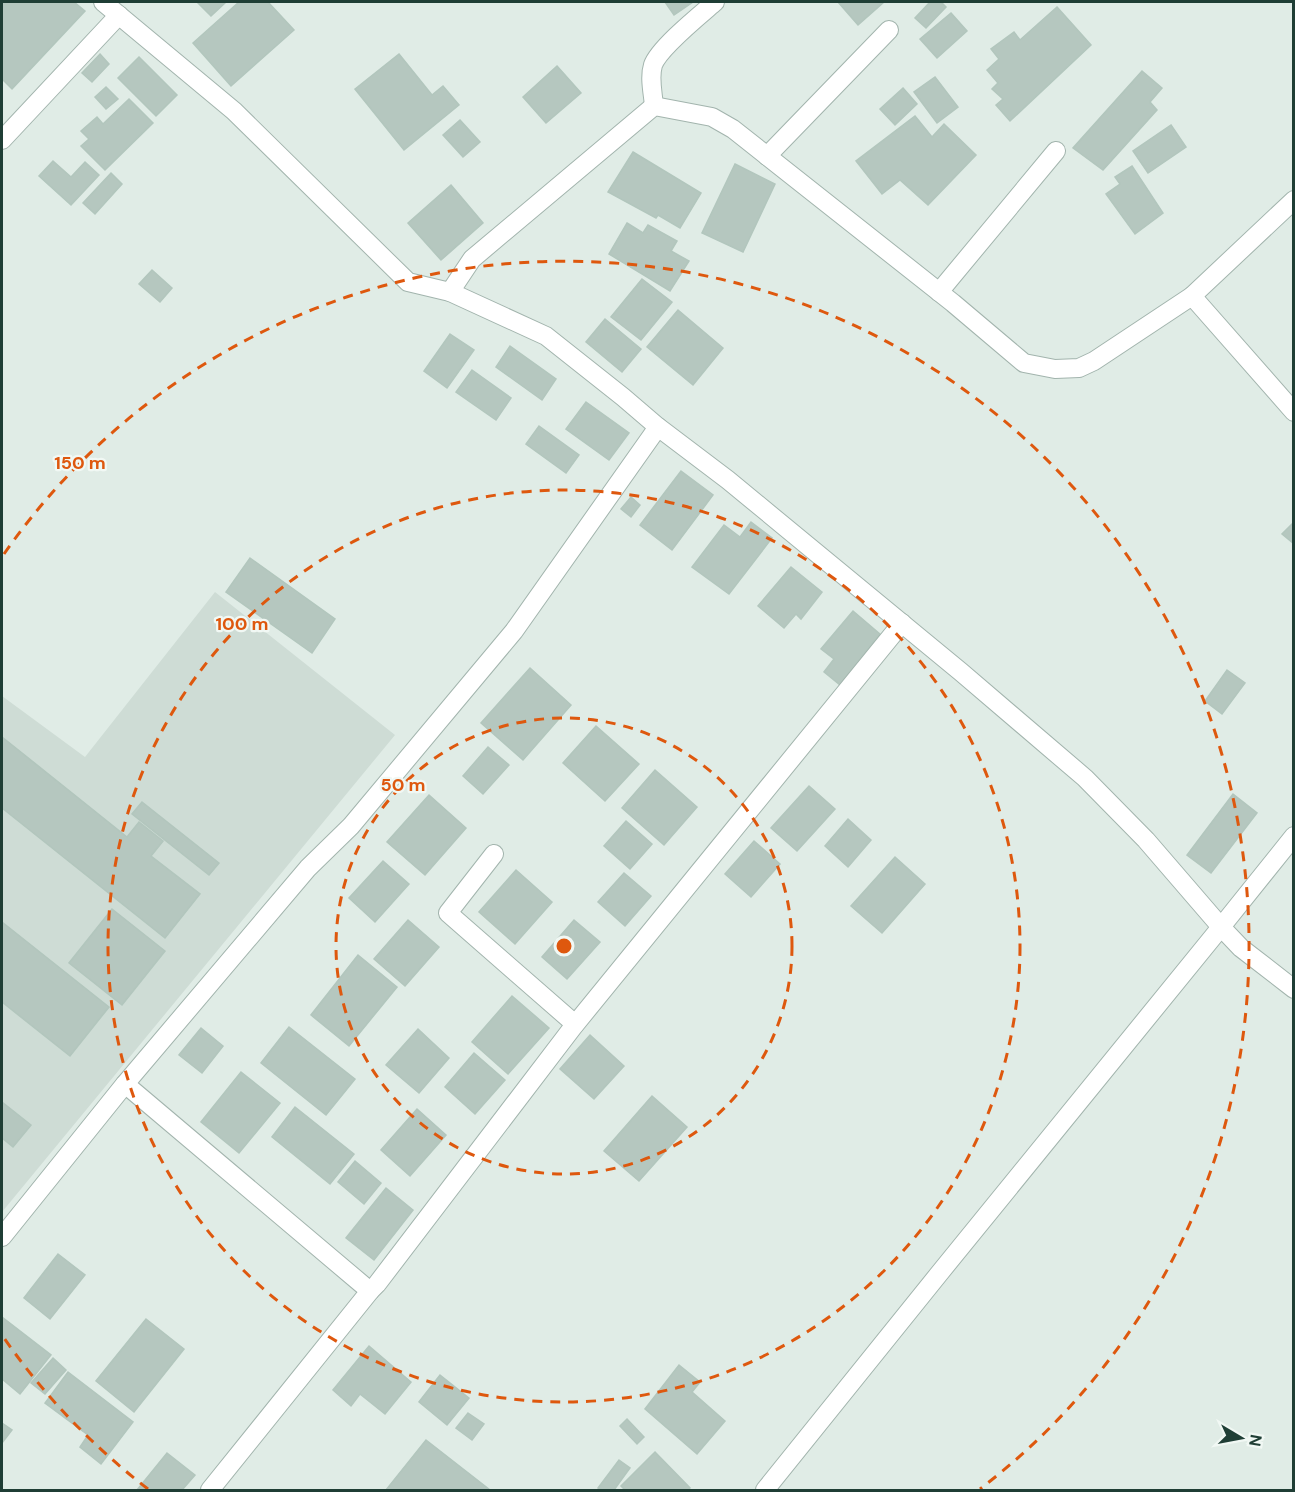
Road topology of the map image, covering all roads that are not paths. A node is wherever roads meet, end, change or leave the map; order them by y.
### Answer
1 (103, 2) edge
2 (715, 2) edge
3 (119, 15) junction
4 (889, 30) dead end
5 (654, 106) junction
6 (2, 140) edge
7 (1056, 151) dead end
8 (767, 156) junction
9 (1293, 200) edge
10 (450, 292) junction
11 (939, 292) junction
12 (1192, 296) junction
13 (1293, 412) edge
14 (658, 427) junction
15 (902, 624) junction
16 (1293, 836) edge
17 (494, 854) dead end
18 (1221, 927) junction
19 (1293, 990) edge
20 (575, 1024) junction
21 (125, 1084) junction
22 (2, 1237) edge
23 (370, 1291) junction
24 (210, 1491) edge
25 (765, 1491) edge

1 - 3 street
2 - 5 street
3 - 6 street
3 - 10 street
4 - 8 street
5 - 8 street
5 - 10 street
7 - 11 street
8 - 11 street
9 - 12 street
10 - 14 street
11 - 12 street
12 - 13 street
14 - 15 street
14 - 21 street
15 - 18 street
15 - 20 street
16 - 18 street
17 - 20 street
18 - 19 street
18 - 25 street
20 - 23 street
21 - 22 street
21 - 23 street
23 - 24 street

